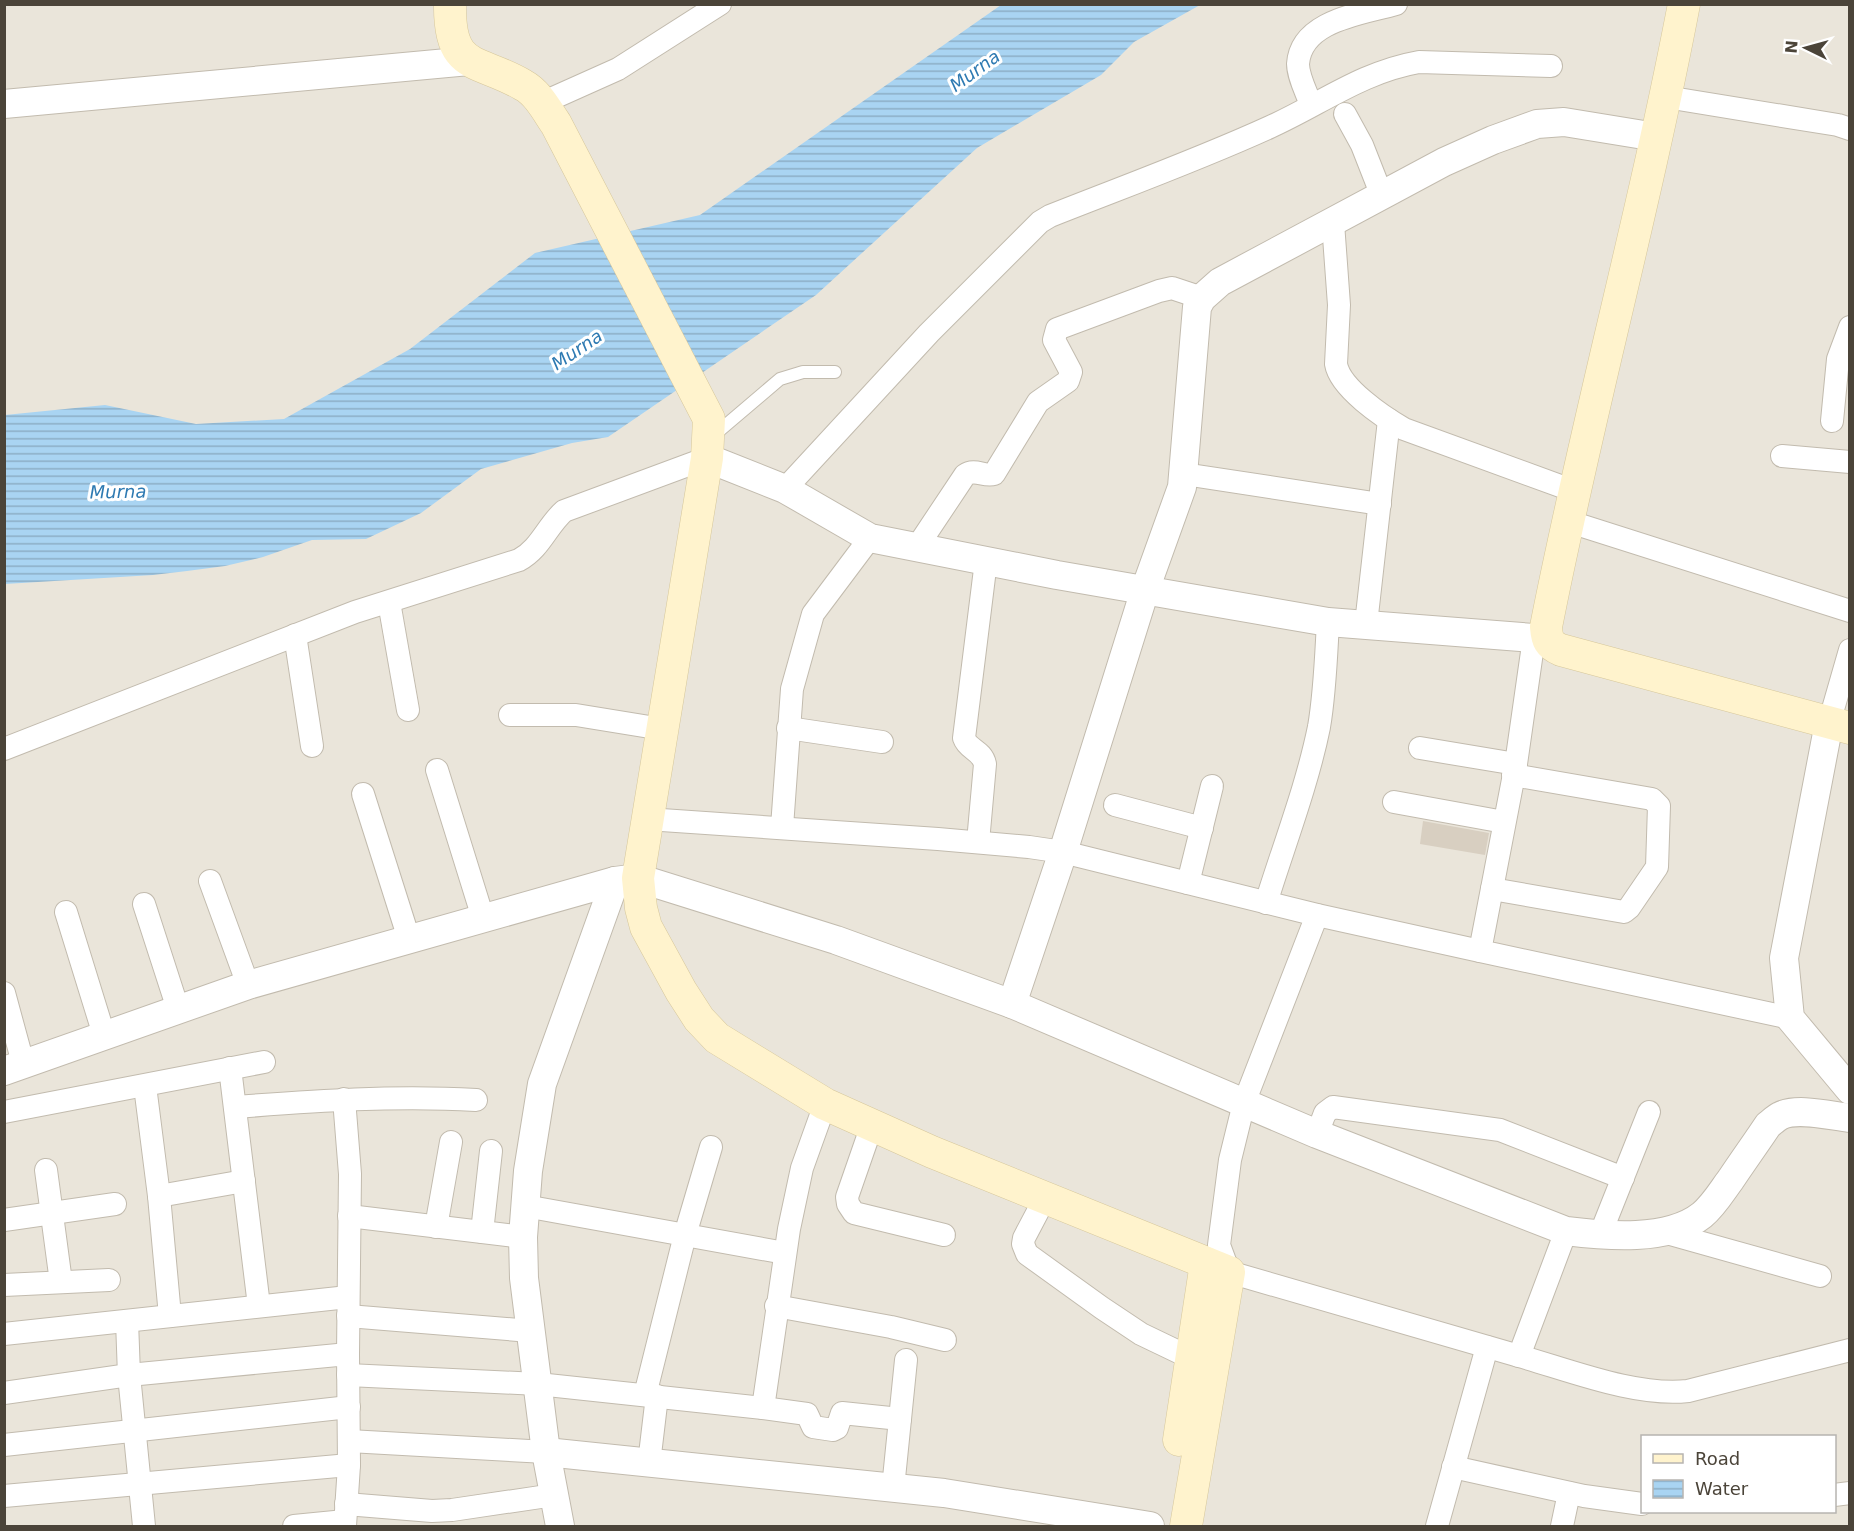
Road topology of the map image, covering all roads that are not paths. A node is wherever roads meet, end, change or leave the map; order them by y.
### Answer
1 (450, 4) edge
2 (720, 4) edge
3 (1396, 4) edge
4 (1684, 4) edge
5 (469, 61) junction
6 (1551, 66) dead end
7 (1666, 97) junction
8 (542, 103) junction
9 (4, 105) edge
10 (1311, 105) junction
11 (1345, 114) dead end
12 (1850, 129) edge
13 (1656, 137) junction
14 (1382, 196) junction
15 (1333, 223) junction
16 (1202, 298) junction
17 (1850, 327) edge
18 (835, 372) dead end
19 (1389, 420) junction
20 (1832, 421) dead end
21 (708, 439) junction
22 (1782, 456) dead end
23 (1850, 462) edge
24 (1184, 474) junction
25 (785, 489) junction
26 (1574, 491) junction
27 (1380, 504) junction
28 (1567, 521) junction
29 (870, 538) junction
30 (917, 547) junction
31 (986, 561) junction
32 (1145, 590) junction
33 (389, 602) junction
34 (1850, 611) edge
35 (1328, 622) junction
36 (1366, 624) junction
37 (294, 635) junction
38 (1540, 638) junction
39 (1850, 650) edge
40 (408, 710) dead end
41 (510, 715) dead end
42 (1839, 725) edge
43 (788, 728) junction
44 (662, 729) junction
45 (882, 742) dead end
46 (312, 746) dead end
47 (1420, 747) dead end
48 (4, 749) edge
49 (1514, 769) junction
50 (437, 770) dead end
51 (1212, 786) dead end
52 (363, 794) dead end
53 (1394, 801) dead end
54 (1115, 805) dead end
55 (647, 819) junction
56 (1504, 822) junction
57 (782, 827) junction
58 (1202, 828) junction
59 (978, 842) junction
60 (1064, 852) junction
61 (626, 879) junction
62 (210, 881) dead end
63 (1188, 883) junction
64 (1492, 889) junction
65 (1266, 903) junction
66 (144, 904) dead end
67 (66, 912) dead end
68 (1317, 915) junction
69 (483, 918) junction
70 (409, 939) junction
71 (1480, 951) junction
72 (248, 985) junction
73 (4, 993) edge
74 (1012, 1004) junction
75 (178, 1009) junction
76 (1790, 1018) junction
77 (104, 1035) junction
78 (264, 1062) dead end
79 (14, 1067) edge
80 (230, 1068) junction
81 (145, 1086) junction
82 (1850, 1090) edge
83 (344, 1099) junction
84 (476, 1100) dead end
85 (1244, 1103) junction
86 (825, 1104) junction
87 (235, 1107) junction
88 (4, 1112) edge
89 (1649, 1112) dead end
90 (1850, 1118) edge
91 (872, 1125) junction
92 (1317, 1134) junction
93 (451, 1142) dead end
94 (711, 1147) dead end
95 (491, 1151) dead end
96 (46, 1170) dead end
97 (1623, 1178) junction
98 (244, 1181) junction
99 (159, 1196) junction
100 (1046, 1198) junction
101 (115, 1204) dead end
102 (525, 1206) junction
103 (52, 1213) junction
104 (350, 1216) junction
105 (4, 1220) edge
106 (436, 1227) junction
107 (1566, 1231) junction
108 (482, 1232) junction
109 (1663, 1232) junction
110 (685, 1235) junction
111 (944, 1235) dead end
112 (1600, 1235) junction
113 (523, 1237) junction
114 (785, 1253) junction
115 (1218, 1260) junction
116 (1820, 1276) dead end
117 (109, 1280) dead end
118 (62, 1282) junction
119 (4, 1285) edge
120 (259, 1306) junction
121 (348, 1306) junction
122 (776, 1306) junction
123 (170, 1316) junction
124 (127, 1321) junction
125 (531, 1331) junction
126 (4, 1334) edge
127 (945, 1340) dead end
128 (1486, 1347) junction
129 (1850, 1350) edge
130 (1518, 1356) junction
131 (1191, 1358) junction
132 (906, 1360) dead end
133 (348, 1364) junction
134 (129, 1375) junction
135 (538, 1384) junction
136 (4, 1393) edge
137 (651, 1396) junction
138 (349, 1407) junction
139 (763, 1408) junction
140 (900, 1419) junction
141 (134, 1431) junction
142 (349, 1442) junction
143 (4, 1444) edge
144 (546, 1452) junction
145 (649, 1463) junction
146 (349, 1465) junction
147 (1453, 1467) junction
148 (140, 1484) junction
149 (893, 1488) junction
150 (1569, 1493) junction
151 (554, 1495) junction
152 (4, 1496) edge
153 (1641, 1504) edge
154 (345, 1517) edge
155 (144, 1527) edge
156 (294, 1527) edge
157 (560, 1527) edge
158 (1150, 1527) edge
159 (1165, 1527) edge
160 (1186, 1527) edge
161 (1437, 1527) edge
162 (1562, 1527) edge

1 - 5 main road
2 - 8 street
3 - 10 street
4 - 7 main road
5 - 8 main road
5 - 9 street
6 - 10 street
7 - 12 street
7 - 13 main road
8 - 21 main road
10 - 25 street
11 - 14 street
13 - 14 street
13 - 26 main road
14 - 15 street
15 - 16 street
15 - 19 street
16 - 24 street
16 - 30 street
17 - 20 street
18 - 21 lane
19 - 26 street
19 - 27 street
21 - 25 street
21 - 33 street
21 - 44 main road
22 - 23 street
24 - 27 street
24 - 32 street
25 - 29 street
26 - 28 main road
27 - 36 street
28 - 34 street
28 - 38 main road
29 - 30 street
29 - 43 street
30 - 31 street
31 - 32 street
31 - 59 street
32 - 35 street
32 - 60 street
33 - 37 street
33 - 40 street
35 - 36 street
35 - 65 street
36 - 38 street
37 - 46 street
37 - 48 street
38 - 42 main road
38 - 49 street
39 - 42 street
41 - 44 street
42 - 76 street
43 - 45 street
43 - 57 street
44 - 55 main road
47 - 49 street
49 - 56 street
49 - 64 street
50 - 69 street
51 - 58 street
52 - 70 street
53 - 56 street
54 - 58 street
55 - 57 street
55 - 61 main road
56 - 64 street
57 - 59 street
58 - 63 street
59 - 60 street
60 - 63 street
60 - 74 street
61 - 69 street
61 - 74 street
61 - 86 main road
61 - 102 street
62 - 72 street
63 - 65 street
64 - 71 street
65 - 68 street
66 - 75 street
67 - 77 street
68 - 71 street
68 - 85 street
69 - 70 street
70 - 72 street
71 - 76 street
72 - 75 street
73 - 79 street
74 - 85 street
75 - 77 street
76 - 82 street
77 - 79 street
78 - 80 street
80 - 81 street
80 - 87 street
81 - 88 street
81 - 99 street
83 - 84 street
83 - 87 street
83 - 104 street
85 - 92 street
85 - 115 street
86 - 91 main road
86 - 114 street
87 - 98 street
89 - 97 street
90 - 109 street
91 - 100 main road
91 - 111 street
92 - 97 street
92 - 107 street
93 - 106 street
94 - 110 street
95 - 108 street
96 - 103 street
97 - 112 street
98 - 99 street
98 - 120 street
99 - 123 street
100 - 115 main road
100 - 131 street
101 - 103 street
102 - 110 street
102 - 113 street
103 - 105 street
103 - 118 street
104 - 106 street
104 - 121 street
106 - 108 street
107 - 112 street
107 - 130 street
108 - 113 street
109 - 112 street
109 - 116 street
110 - 114 street
110 - 137 street
113 - 125 street
114 - 122 street
115 - 128 street
115 - 131 main road
115 - 160 main road
117 - 118 street
118 - 119 street
120 - 121 street
120 - 123 street
121 - 125 street
121 - 133 street
122 - 127 street
122 - 139 street
123 - 124 street
124 - 126 street
124 - 134 street
125 - 135 street
128 - 130 street
128 - 147 street
129 - 130 street
131 - 159 main road
132 - 140 street
133 - 134 street
133 - 135 street
133 - 138 street
134 - 136 street
134 - 141 street
135 - 137 street
135 - 144 street
137 - 139 street
137 - 145 street
138 - 141 street
138 - 142 street
139 - 140 street
140 - 149 street
141 - 143 street
141 - 148 street
142 - 144 street
142 - 146 street
144 - 145 street
144 - 151 street
145 - 149 street
146 - 148 street
146 - 154 street
147 - 150 street
147 - 161 street
148 - 152 street
148 - 155 street
149 - 158 street
150 - 153 street
150 - 162 street
151 - 154 street
151 - 157 street
154 - 156 street

